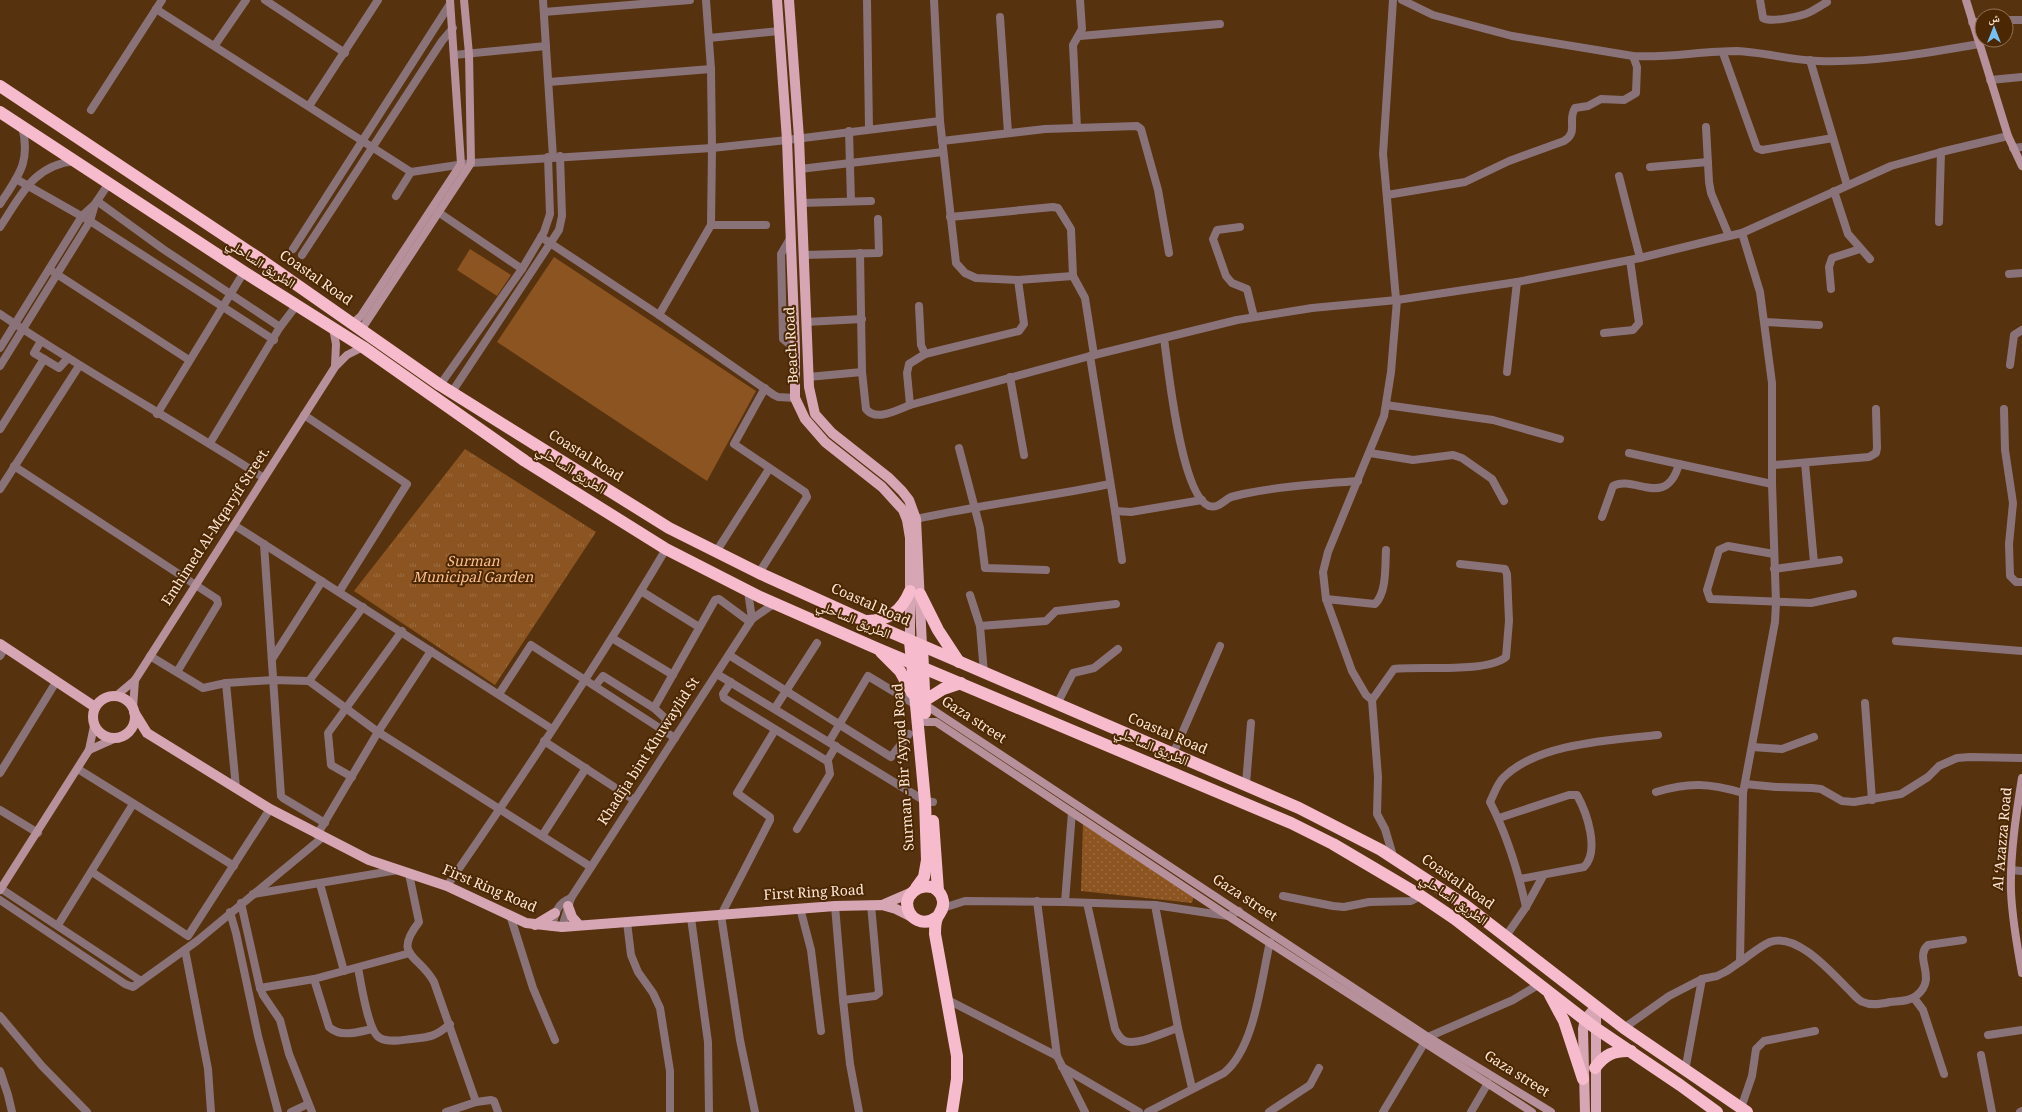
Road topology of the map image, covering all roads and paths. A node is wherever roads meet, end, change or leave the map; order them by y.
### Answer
1 (162, 0) edge
2 (246, 0) edge
3 (265, 0) edge
4 (378, 0) edge
5 (464, 0) edge
6 (543, 0) edge
7 (690, 0) edge
8 (706, 0) edge
9 (777, 0) edge
10 (789, 0) edge
11 (867, 0) edge
12 (934, 0) edge
13 (1080, 0) edge
14 (1393, 0) edge
15 (1402, 0) edge
16 (1760, 0) edge
17 (1966, 0) edge
18 (1829, 1) edge
19 (450, 2) edge
20 (156, 9) junction
21 (544, 12) junction
22 (1000, 17) dead end
23 (1972, 22) joint
24 (1220, 24) dead end
25 (453, 28) junction
26 (1974, 28) edge
27 (779, 31) junction
28 (432, 34) junction
29 (1080, 36) junction
30 (708, 38) junction
31 (442, 41) junction
32 (215, 45) junction
33 (1974, 45) edge
34 (546, 46) junction
35 (1980, 48) edge
36 (345, 53) junction
37 (1723, 53) junction
38 (469, 54) junction
39 (454, 55) junction
40 (1633, 56) junction
41 (1810, 60) junction
42 (711, 69) junction
43 (2022, 78) edge
44 (1990, 80) junction
45 (549, 82) junction
46 (0, 86) edge
47 (309, 106) junction
48 (91, 110) dead end
49 (0, 112) edge
50 (940, 121) junction
51 (22, 126) junction
52 (1706, 127) dead end
53 (1077, 128) junction
54 (869, 129) junction
55 (849, 131) junction
56 (1008, 133) junction
57 (2008, 136) junction
58 (798, 138) junction
59 (1833, 138) junction
60 (787, 140) junction
61 (363, 141) junction
62 (942, 141) junction
63 (373, 147) junction
64 (2022, 147) edge
65 (712, 148) junction
66 (2013, 148) junction
67 (943, 152) junction
68 (1941, 152) junction
69 (554, 157) junction
70 (76, 161) junction
71 (850, 162) junction
72 (1708, 162) junction
73 (471, 163) junction
74 (461, 164) junction
75 (2022, 166) edge
76 (1650, 167) dead end
77 (800, 169) junction
78 (411, 172) junction
79 (1619, 176) dead end
80 (16, 179) junction
81 (109, 183) junction
82 (1847, 185) junction
83 (28, 186) junction
84 (1834, 191) junction
85 (1387, 195) junction
86 (396, 196) dead end
87 (851, 201) junction
88 (871, 201) dead end
89 (96, 203) junction
90 (801, 203) junction
91 (0, 204) edge
92 (438, 212) junction
93 (82, 216) junction
94 (950, 217) junction
95 (878, 220) dead end
96 (90, 221) junction
97 (1939, 222) dead end
98 (710, 225) junction
99 (766, 225) dead end
100 (0, 227) edge
101 (1240, 227) dead end
102 (1742, 233) junction
103 (1729, 236) junction
104 (541, 237) junction
105 (551, 243) junction
106 (293, 249) dead end
107 (1860, 249) junction
108 (860, 253) junction
109 (1169, 253) dead end
110 (302, 255) dead end
111 (803, 255) junction
112 (1640, 258) junction
113 (1870, 259) dead end
114 (1630, 260) junction
115 (50, 269) junction
116 (522, 269) junction
117 (244, 272) junction
118 (2022, 273) edge
119 (57, 274) junction
120 (2008, 274) dead end
121 (1073, 276) junction
122 (385, 278) junction
123 (1018, 280) junction
124 (1517, 282) junction
125 (392, 284) junction
126 (1831, 289) dead end
127 (230, 294) junction
128 (1396, 300) junction
129 (222, 306) junction
130 (296, 306) junction
131 (918, 306) dead end
132 (0, 314) edge
133 (659, 314) junction
134 (1254, 317) junction
135 (862, 319) junction
136 (806, 322) junction
137 (1765, 322) junction
138 (15, 324) junction
139 (1819, 325) dead end
140 (280, 327) junction
141 (357, 327) junction
142 (333, 328) junction
143 (23, 329) junction
144 (2022, 330) edge
145 (1604, 333) dead end
146 (1164, 338) junction
147 (274, 340) junction
148 (41, 341) junction
149 (363, 347) junction
150 (0, 348) edge
151 (8, 353) junction
152 (925, 354) junction
153 (1092, 355) junction
154 (68, 358) junction
155 (44, 359) junction
156 (189, 360) junction
157 (2010, 365) dead end
158 (0, 366) edge
159 (79, 366) junction
160 (335, 367) junction
161 (862, 372) junction
162 (1507, 372) dead end
163 (808, 377) junction
164 (1010, 377) junction
165 (440, 384) junction
166 (765, 388) junction
167 (452, 392) junction
168 (795, 398) junction
169 (910, 405) junction
170 (1386, 405) junction
171 (2004, 409) dead end
172 (1876, 410) dead end
173 (157, 414) junction
174 (304, 415) junction
175 (0, 429) edge
176 (1560, 439) dead end
177 (210, 443) junction
178 (959, 448) dead end
179 (1370, 453) junction
180 (1629, 453) dead end
181 (1024, 455) dead end
182 (1805, 463) junction
183 (1680, 464) junction
184 (1774, 465) junction
185 (14, 466) junction
186 (769, 470) junction
187 (264, 478) junction
188 (1358, 480) junction
189 (1110, 484) junction
190 (1772, 484) junction
191 (0, 488) edge
192 (1202, 500) junction
193 (1504, 501) dead end
194 (974, 506) junction
195 (1115, 511) junction
196 (1602, 518) dead end
197 (916, 519) junction
198 (234, 525) junction
199 (264, 544) junction
200 (666, 549) junction
201 (1386, 550) dead end
202 (716, 552) junction
203 (1774, 554) junction
204 (1122, 560) dead end
205 (1839, 560) dead end
206 (1814, 563) junction
207 (1460, 564) dead end
208 (1774, 569) junction
209 (1046, 570) dead end
210 (759, 573) junction
211 (322, 581) junction
212 (2022, 582) edge
213 (196, 584) junction
214 (641, 591) junction
215 (748, 591) junction
216 (339, 592) junction
217 (915, 592) junction
218 (1853, 594) dead end
219 (970, 595) dead end
220 (1326, 599) junction
221 (1776, 602) junction
222 (775, 603) junction
223 (1116, 604) dead end
224 (363, 607) junction
225 (751, 621) junction
226 (865, 621) junction
227 (980, 626) junction
228 (699, 627) junction
229 (402, 631) junction
230 (612, 638) junction
231 (910, 641) junction
232 (1896, 641) dead end
233 (817, 643) dead end
234 (922, 646) junction
235 (1220, 646) dead end
236 (876, 648) junction
237 (2, 649) edge
238 (1118, 649) dead end
239 (431, 651) junction
240 (2022, 651) edge
241 (728, 655) junction
242 (150, 656) junction
243 (272, 659) junction
244 (959, 662) junction
245 (917, 664) junction
246 (177, 672) junction
247 (984, 673) junction
248 (717, 674) junction
249 (673, 675) junction
250 (135, 680) junction
251 (273, 680) junction
252 (584, 680) junction
253 (309, 681) junction
254 (56, 682) junction
255 (731, 682) junction
256 (226, 683) junction
257 (961, 683) junction
258 (595, 686) junction
259 (786, 691) junction
260 (499, 694) junction
261 (116, 696) junction
262 (1372, 700) junction
263 (922, 703) junction
264 (1865, 703) dead end
265 (1057, 704) junction
266 (95, 708) junction
267 (347, 708) junction
268 (654, 708) junction
269 (775, 708) junction
270 (134, 710) junction
271 (926, 722) junction
272 (1251, 723) dead end
273 (839, 724) junction
274 (94, 726) junction
275 (552, 729) junction
276 (663, 730) junction
277 (775, 730) junction
278 (378, 732) junction
279 (147, 733) junction
280 (909, 734) dead end
281 (1658, 735) dead end
282 (121, 736) junction
283 (1814, 737) dead end
284 (675, 738) junction
285 (544, 741) junction
286 (829, 742) junction
287 (836, 746) junction
288 (1752, 748) junction
289 (89, 750) junction
290 (1173, 754) junction
291 (2022, 758) edge
292 (828, 761) junction
293 (586, 768) junction
294 (78, 769) junction
295 (0, 773) edge
296 (352, 777) junction
297 (2022, 778) edge
298 (1246, 784) junction
299 (1745, 784) junction
300 (236, 788) junction
301 (1656, 792) dead end
302 (1743, 793) junction
303 (634, 800) junction
304 (1872, 800) junction
305 (928, 801) junction
306 (133, 804) junction
307 (270, 809) junction
308 (500, 809) junction
309 (0, 810) edge
310 (1072, 812) junction
311 (1499, 818) junction
312 (325, 823) junction
313 (797, 829) dead end
314 (38, 833) junction
315 (320, 836) junction
316 (542, 836) junction
317 (1393, 856) junction
318 (234, 866) junction
319 (591, 867) junction
320 (398, 870) junction
321 (2011, 870) junction
322 (2022, 871) edge
323 (92, 872) junction
324 (409, 874) junction
325 (1543, 876) junction
326 (1520, 879) junction
327 (320, 884) junction
328 (447, 886) junction
329 (0, 889) edge
330 (914, 890) junction
331 (939, 893) junction
332 (252, 894) junction
333 (1283, 896) dead end
334 (1421, 896) junction
335 (0, 900) edge
336 (965, 901) junction
337 (1037, 901) junction
338 (569, 902) junction
339 (1065, 902) junction
340 (241, 903) junction
341 (1087, 903) junction
342 (871, 905) junction
343 (882, 905) junction
344 (1155, 905) junction
345 (1465, 905) junction
346 (834, 906) junction
347 (1526, 907) junction
348 (800, 908) junction
349 (1239, 911) junction
350 (230, 912) junction
351 (555, 913) junction
352 (940, 913) junction
353 (510, 915) junction
354 (721, 915) junction
355 (1228, 916) junction
356 (690, 918) junction
357 (915, 919) junction
358 (1455, 919) junction
359 (627, 922) junction
360 (58, 925) junction
361 (535, 925) junction
362 (579, 925) junction
363 (557, 927) junction
364 (188, 936) junction
365 (1506, 936) junction
366 (1963, 940) dead end
367 (197, 941) junction
368 (1270, 942) junction
369 (185, 950) junction
370 (410, 953) junction
371 (1740, 962) junction
372 (358, 968) junction
373 (344, 971) junction
374 (2022, 973) edge
375 (314, 979) junction
376 (1702, 979) junction
377 (141, 981) junction
378 (1538, 985) junction
379 (260, 988) junction
380 (1548, 992) junction
381 (1914, 998) junction
382 (946, 999) junction
383 (843, 1000) junction
384 (1596, 1007) junction
385 (0, 1016) edge
386 (1585, 1019) junction
387 (450, 1024) junction
388 (1178, 1028) junction
389 (1594, 1028) junction
390 (1624, 1028) junction
391 (372, 1029) junction
392 (2022, 1030) edge
393 (820, 1031) dead end
394 (1815, 1031) dead end
395 (1988, 1035) dead end
396 (555, 1040) dead end
397 (1427, 1040) junction
398 (1631, 1051) junction
399 (1981, 1055) dead end
400 (1057, 1056) junction
401 (1062, 1066) junction
402 (1319, 1068) dead end
403 (1595, 1068) junction
404 (0, 1071) edge
405 (1685, 1071) junction
406 (1944, 1074) dead end
407 (1583, 1079) junction
408 (1488, 1083) junction
409 (1192, 1088) junction
410 (476, 1102) junction
411 (308, 1104) junction
412 (1744, 1110) edge
413 (12, 1112) edge
414 (87, 1112) edge
415 (211, 1112) edge
416 (278, 1112) edge
417 (291, 1112) edge
418 (312, 1112) edge
419 (446, 1112) edge
420 (498, 1112) edge
421 (670, 1112) edge
422 (709, 1112) edge
423 (755, 1112) edge
424 (859, 1112) edge
425 (946, 1112) edge
426 (952, 1112) edge
427 (1085, 1112) edge
428 (1139, 1112) edge
429 (1148, 1112) edge
430 (1269, 1112) edge
431 (1383, 1112) edge
432 (1471, 1112) edge
433 (1532, 1112) edge
434 (1551, 1112) edge
435 (1585, 1112) edge
436 (1596, 1112) edge
437 (1717, 1112) edge
438 (1992, 1112) edge

1 - 20 street
2 - 32 street
3 - 36 street
4 - 36 street
5 - 38 street
6 - 21 street
7 - 21 street
8 - 30 street
9 - 27 main road, Beach Road
10 - 58 main road, Beach Road
11 - 54 street
12 - 50 street
13 - 29 street
14 - 85 street
15 - 40 street
16 - 18 street
17 - 23 street
19 - 25 street
19 - 28 street
20 - 32 street
20 - 48 street
21 - 34 street
22 - 56 street
23 - 26 street
24 - 29 street
25 - 31 street
25 - 39 street
27 - 30 street
27 - 60 main road, Beach Road
28 - 31 street
28 - 61 street
29 - 53 street
30 - 42 street
31 - 63 street
32 - 47 street
33 - 41 street
34 - 38 street
34 - 45 street
35 - 44 street
36 - 47 street
37 - 40 street
37 - 41 street
37 - 59 street
38 - 39 street
38 - 73 street
39 - 74 street
40 - 85 street
41 - 59 street
42 - 45 street
42 - 65 street
43 - 44 street
44 - 57 street
45 - 69 street
46 - 141 highway, Coastal Road
47 - 61 street
49 - 51 highway, الطريق الساحلي
50 - 54 street
50 - 62 street
51 - 70 highway, الطريق الساحلي
51 - 80 street
52 - 72 street
53 - 56 street
53 - 109 street
54 - 55 street
55 - 58 street
55 - 71 street
56 - 62 street
57 - 66 street
57 - 68 street
58 - 60 street
58 - 77 main road, Beach Road
59 - 82 street
60 - 65 street
60 - 168 main road, Beach Road
61 - 63 street
61 - 106 street
62 - 67 street
63 - 78 street
63 - 110 street
64 - 66 street
65 - 69 street
65 - 98 street
66 - 75 street
67 - 71 street
67 - 94 street
68 - 82 street
68 - 97 street
69 - 73 street
69 - 104 street
69 - 105 street
70 - 81 highway, الطريق الساحلي
70 - 83 street
71 - 77 street
71 - 87 street
72 - 76 street
72 - 103 street
73 - 74 street
73 - 92 street
74 - 78 street
74 - 122 street
77 - 90 main road, Beach Road
78 - 86 street
79 - 112 street
80 - 83 street
80 - 91 street
81 - 89 street
81 - 117 highway, الطريق الساحلي
82 - 84 street
83 - 93 street
83 - 100 street
84 - 102 street
84 - 107 street
85 - 128 street
87 - 88 street
87 - 90 street
89 - 93 street
89 - 96 street
89 - 127 street
90 - 111 main road, Beach Road
92 - 116 street
92 - 125 street
93 - 96 street
93 - 115 street
94 - 121 street
94 - 123 street
95 - 108 street
96 - 119 street
96 - 129 street
98 - 99 street
98 - 133 street
101 - 134 street
102 - 103 street
102 - 137 street
103 - 112 street
104 - 105 street
104 - 116 street
105 - 133 street
105 - 167 street
107 - 113 street
107 - 126 street
108 - 111 street
108 - 135 street
111 - 136 main road, Beach Road
112 - 114 street
114 - 124 street
114 - 145 street
115 - 119 street
115 - 138 street
116 - 165 street
117 - 127 street
117 - 130 highway, الطريق الساحلي
118 - 120 street
119 - 143 street
119 - 156 street
121 - 123 street
121 - 153 street
122 - 125 street
122 - 141 street
123 - 152 street
124 - 128 street
124 - 162 street
125 - 141 street
127 - 129 street
127 - 140 street
128 - 134 street
128 - 170 street
129 - 147 street
129 - 156 street
130 - 140 street
130 - 142 highway, الطريق الساحلي
131 - 152 street
132 - 138 street
133 - 166 street
134 - 146 street
135 - 136 street
135 - 161 street
136 - 163 main road, Beach Road
137 - 139 street
137 - 184 street
138 - 143 street
138 - 150 street
140 - 147 street
141 - 165 highway, Coastal Road
142 - 149 highway, الطريق الساحلي
142 - 160 street
143 - 148 street
143 - 151 street
144 - 157 street
146 - 153 street
146 - 192 street
147 - 177 street
148 - 154 street
148 - 155 street
149 - 160 street, Emhimed Al-Mqaryif Street.
149 - 200 highway, الطريق الساحلي
150 - 151 street
151 - 158 street
152 - 169 street
153 - 164 street
153 - 189 street
154 - 155 street
154 - 159 street
155 - 175 street
156 - 173 street
159 - 173 street
159 - 185 street
160 - 174 street, Emhimed Al-Mqaryif Street.
161 - 163 street
161 - 169 street
163 - 197 main road, Beach Road
164 - 169 street
164 - 181 street
165 - 167 highway, Coastal Road
166 - 168 street
166 - 186 street
167 - 202 highway, Coastal Road
168 - 217 main road, Beach Road
170 - 176 street
170 - 179 street
171 - 212 street
172 - 182 street
173 - 177 street
174 - 187 street, Emhimed Al-Mqaryif Street.
174 - 216 street
177 - 187 street
178 - 194 street
179 - 188 street
179 - 193 street
180 - 183 street
182 - 184 street
182 - 206 street
183 - 190 street
183 - 196 street
184 - 190 street
185 - 191 street
185 - 213 street
186 - 202 street
186 - 210 street
187 - 198 street, Emhimed Al-Mqaryif Street.
188 - 192 street
188 - 220 street
189 - 194 street
189 - 195 street
190 - 203 street
192 - 195 street
194 - 197 street
194 - 209 street
195 - 204 street
197 - 217 main road, Beach Road
198 - 199 street
198 - 213 street, Emhimed Al-Mqaryif Street.
199 - 211 street
199 - 243 street
200 - 214 street
200 - 215 highway, الطريق الساحلي
201 - 220 street
202 - 210 highway, Coastal Road
203 - 208 street
203 - 221 street
205 - 206 street
206 - 208 street
207 - 262 street
208 - 221 street
210 - 226 highway, Coastal Road
211 - 216 street
211 - 243 street
213 - 242 street, Emhimed Al-Mqaryif Street.
213 - 246 street
214 - 228 street
214 - 230 street
215 - 222 highway, الطريق الساحلي
215 - 225 street
216 - 224 street
217 - 226 highway
217 - 231 main road, Beach Road
217 - 234 main road, Beach Road
217 - 244 highway
218 - 221 street
219 - 227 street
220 - 262 street
221 - 288 street
222 - 225 street
222 - 236 highway, الطريق الساحلي
223 - 227 street
224 - 229 street
224 - 253 street
225 - 228 street
225 - 241 street, Khadīja bint Khuwaylid St
226 - 231 highway, Coastal Road
227 - 247 street
228 - 249 street
229 - 239 street
229 - 267 street
230 - 249 street
230 - 252 street
231 - 234 highway, Coastal Road
231 - 245 highway, Surman - Bir ‘Ayyad Road
232 - 240 street
233 - 259 street
234 - 244 highway, Coastal Road
234 - 245 highway, Surman - Bir ‘Ayyad Road
235 - 290 street
236 - 245 highway, الطريق الساحلي
236 - 263 highway
237 - 254 main road
238 - 265 street
239 - 260 street
239 - 278 street
241 - 248 street, Khadīja bint Khuwaylid St
241 - 259 street
242 - 246 street
242 - 250 street, Emhimed Al-Mqaryif Street.
243 - 251 street
244 - 247 highway, Coastal Road
245 - 257 highway, الطريق الساحلي
245 - 263 highway, Surman - Bir ‘Ayyad Road
246 - 256 street
247 - 265 highway, Coastal Road
248 - 255 street
248 - 284 street, Khadīja bint Khuwaylid St
249 - 268 street
250 - 261 street, Emhimed Al-Mqaryif Street.
250 - 270 street
251 - 253 street
251 - 256 street
251 - 312 street
252 - 258 street
252 - 260 street
252 - 275 street
253 - 267 street
254 - 266 main road
254 - 295 street
255 - 269 street
255 - 277 street
256 - 300 street
257 - 263 highway
257 - 334 highway, الطريق الساحلي
258 - 268 street
258 - 276 street
259 - 269 street
259 - 273 street
260 - 275 street
261 - 266 main road
261 - 270 main road
262 - 317 street
263 - 271 highway, Surman - Bir ‘Ayyad Road
263 - 273 street
263 - 305 highway, Surman - Bir ‘Ayyad Road
263 - 349 street, Gaza street
264 - 304 street
265 - 290 highway, Coastal Road
266 - 274 main road
267 - 278 street
267 - 296 street
268 - 276 street
269 - 286 street
270 - 279 main road
270 - 282 main road
271 - 305 highway, Surman - Bir ‘Ayyad Road
271 - 310 street, Gaza street
272 - 298 street
273 - 280 street
273 - 286 street
274 - 282 main road
274 - 289 street
275 - 285 street
276 - 284 street
277 - 292 street
277 - 354 street
278 - 296 street
278 - 308 street
279 - 282 main road
279 - 300 main road, First Ring Road
281 - 311 street
282 - 289 street
283 - 288 street
284 - 303 street, Khadīja bint Khuwaylid St
285 - 293 street
285 - 308 street
286 - 287 street
287 - 292 street
287 - 305 street
288 - 299 street
289 - 294 street
290 - 298 highway, Coastal Road
291 - 304 street
292 - 313 street
293 - 303 street
293 - 316 street
294 - 306 street
294 - 314 street
296 - 312 street
297 - 321 street, Al ‘Azazza Road
298 - 317 highway, Coastal Road
299 - 302 street
299 - 304 street
300 - 307 main road, First Ring Road
301 - 302 street
302 - 371 street
303 - 319 street, Khadīja bint Khuwaylid St
305 - 330 highway, Surman - Bir ‘Ayyad Road
305 - 331 highway, Surman - Bir ‘Ayyad Road
306 - 318 street
306 - 323 street
307 - 315 main road, First Ring Road
307 - 318 street
308 - 316 street
308 - 328 street
309 - 314 street
310 - 339 street
310 - 355 street, Gaza street
311 - 325 street
311 - 326 street
312 - 315 street
314 - 329 street
315 - 320 main road, First Ring Road
315 - 332 street
316 - 319 street
317 - 345 highway, Coastal Road
318 - 364 street
319 - 338 street, Khadīja bint Khuwaylid St
320 - 324 main road, First Ring Road
320 - 327 street
321 - 322 street
321 - 374 street, Al ‘Azazza Road
323 - 360 street
323 - 364 street
324 - 328 main road, First Ring Road
324 - 370 street
325 - 326 street
325 - 347 street
326 - 347 street
327 - 332 street
327 - 373 street
328 - 353 main road, First Ring Road
329 - 360 street
330 - 331 highway
330 - 343 main road
330 - 357 highway
331 - 336 street
331 - 352 highway
332 - 340 street
333 - 334 street
334 - 358 highway, الطريق الساحلي
335 - 377 street
336 - 337 street
336 - 352 street
337 - 339 street
337 - 400 street
338 - 351 street
338 - 362 main road
338 - 363 street
339 - 341 street
340 - 350 street
340 - 379 street
341 - 344 street
341 - 388 street
342 - 343 main road, First Ring Road
342 - 346 main road, First Ring Road
342 - 383 street
343 - 357 main road
344 - 355 street
344 - 388 street
345 - 358 highway
345 - 365 highway, Coastal Road
346 - 348 main road, First Ring Road
346 - 383 street
347 - 365 street
348 - 354 main road, First Ring Road
348 - 393 street
349 - 355 street
349 - 397 street, Gaza street
350 - 367 street
350 - 416 street
351 - 361 main road
351 - 363 street
352 - 357 highway
352 - 382 highway
353 - 361 main road, First Ring Road
353 - 396 street
354 - 356 main road, First Ring Road
354 - 423 street
355 - 368 street, Gaza street
356 - 359 main road, First Ring Road
356 - 422 street
357 - 425 highway
358 - 378 highway, الطريق الساحلي
359 - 362 main road, First Ring Road
359 - 421 street
360 - 377 street
361 - 363 main road, First Ring Road
362 - 363 main road, First Ring Road
364 - 367 street
365 - 384 highway, Coastal Road
366 - 381 street
367 - 369 street
368 - 397 street, Gaza street
368 - 409 street
369 - 377 street
369 - 415 street
370 - 372 street
370 - 387 street
371 - 376 street
371 - 381 street
372 - 373 street
372 - 391 street
373 - 375 street
375 - 379 street
375 - 391 street
376 - 390 street
376 - 405 street
378 - 380 highway, الطريق الساحلي
378 - 397 street
379 - 411 street
380 - 386 highway, الطريق الساحلي
380 - 407 highway
381 - 406 street
382 - 400 street
382 - 426 highway
383 - 424 street
384 - 386 main road
384 - 389 main road
384 - 390 highway, Coastal Road
385 - 414 street
386 - 389 highway, الطريق الساحلي
386 - 407 main road
387 - 391 street
387 - 410 street
388 - 409 street
389 - 398 highway, الطريق الساحلي
389 - 403 main road
390 - 405 highway, Coastal Road
392 - 395 street
394 - 412 street
397 - 408 street, Gaza street
397 - 431 street
397 - 434 street, Gaza street
398 - 403 highway
398 - 437 highway, الطريق الساحلي
399 - 438 street
400 - 401 street
401 - 427 street
401 - 428 street
402 - 430 street
403 - 436 main road
404 - 413 street
405 - 412 highway, Coastal Road
407 - 435 main road
408 - 432 street
408 - 433 street, Gaza street
409 - 429 street
410 - 419 street
410 - 420 street
411 - 417 street
411 - 418 street

